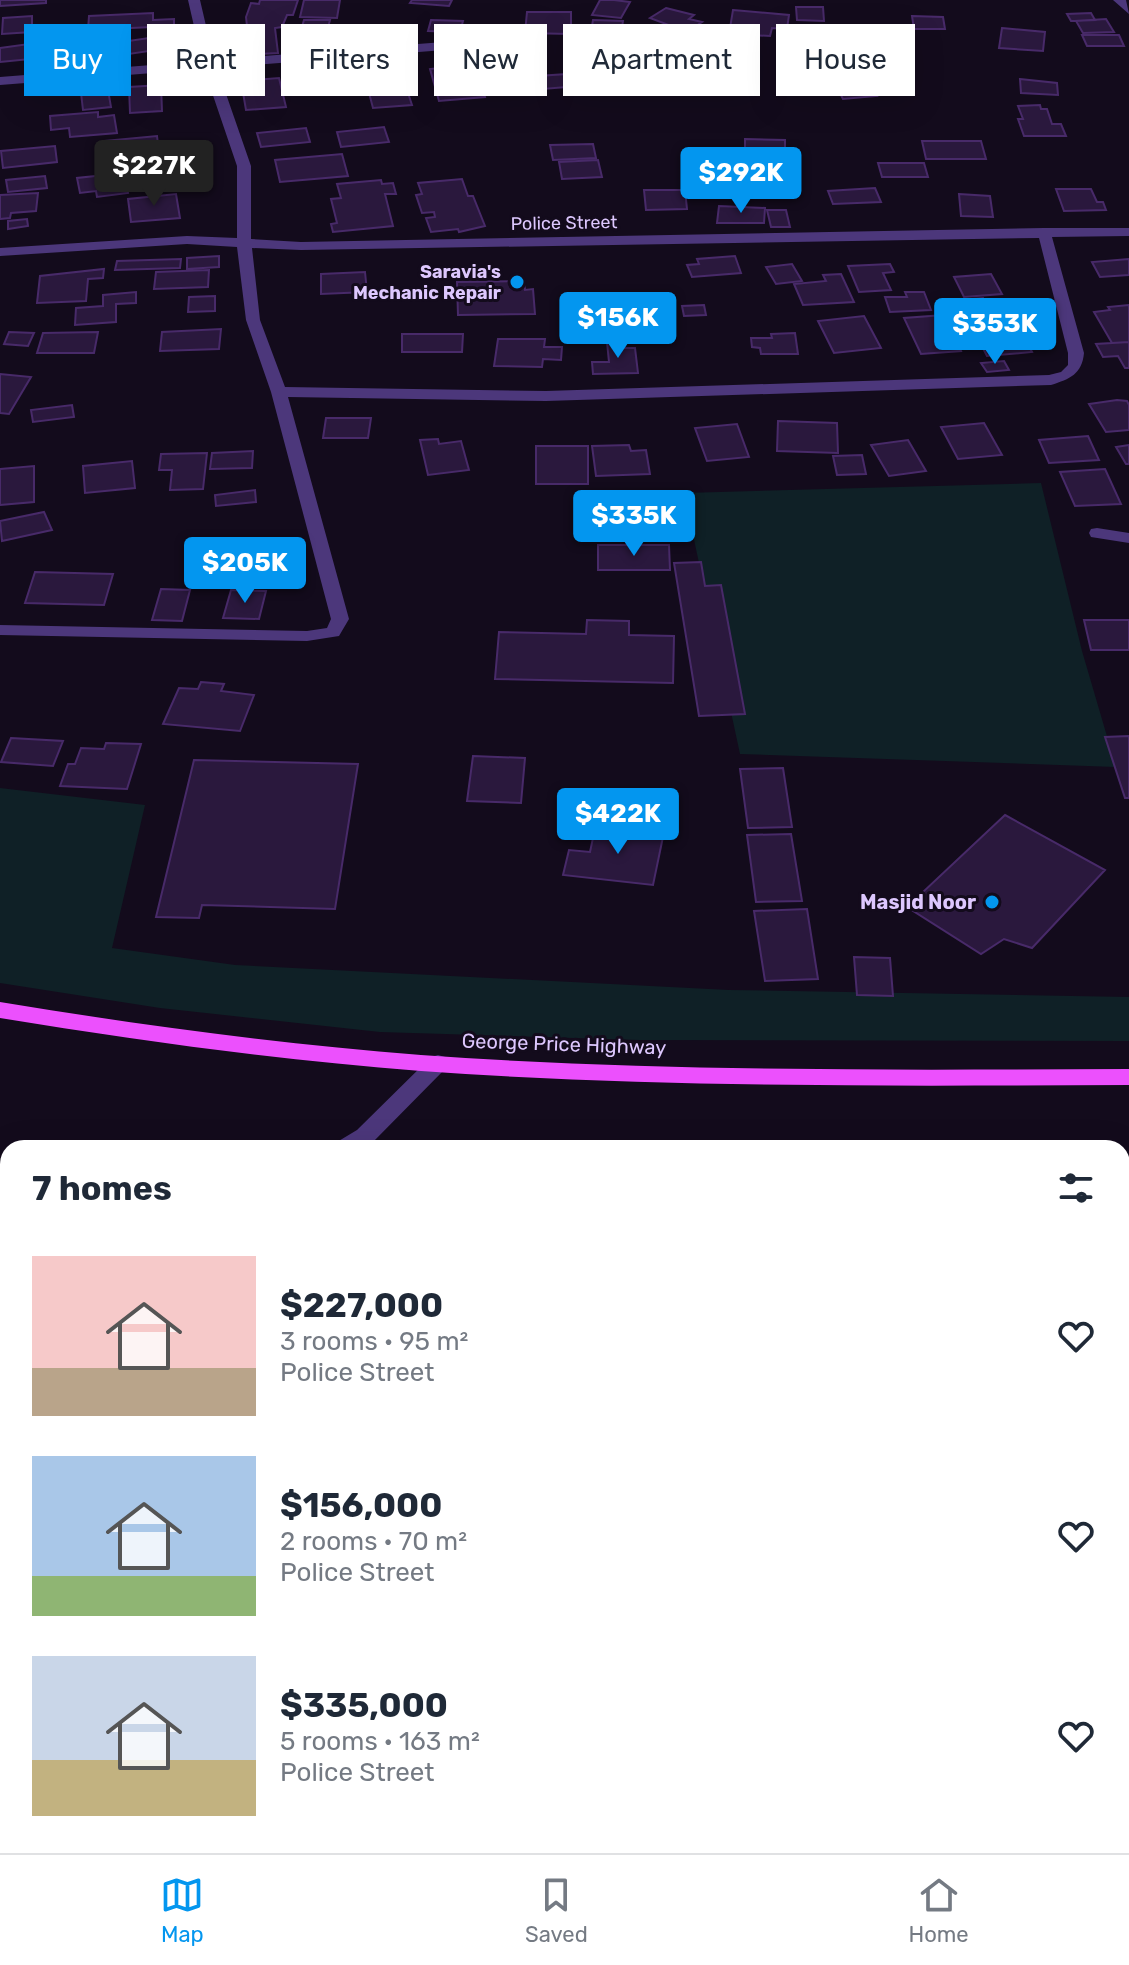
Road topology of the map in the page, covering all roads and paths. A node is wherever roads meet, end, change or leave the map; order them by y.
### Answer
1 (194, 0) edge
2 (1119, 0) edge
3 (1129, 10) edge
4 (200, 24) edge
5 (434, 47) edge
6 (265, 60) edge
7 (147, 69) edge
8 (0, 81) edge
9 (220, 96) edge
10 (1044, 232) junction
11 (1129, 232) edge
12 (244, 243) junction
13 (0, 252) edge
14 (279, 392) junction
15 (1097, 533) dead end
16 (1129, 538) edge
17 (0, 630) edge
18 (0, 1010) edge
19 (438, 1063) junction
20 (1129, 1077) edge
21 (358, 1140) edge

1 - 4 street
2 - 3 street
5 - 6 street
7 - 8 street
9 - 12 street
10 - 11 street, Police Street
10 - 12 street, Police Street
10 - 14 street
12 - 13 street, Police Street
12 - 14 street
14 - 17 street
15 - 16 street
18 - 19 main road, George Price Highway
19 - 20 main road, George Price Highway
19 - 21 street

